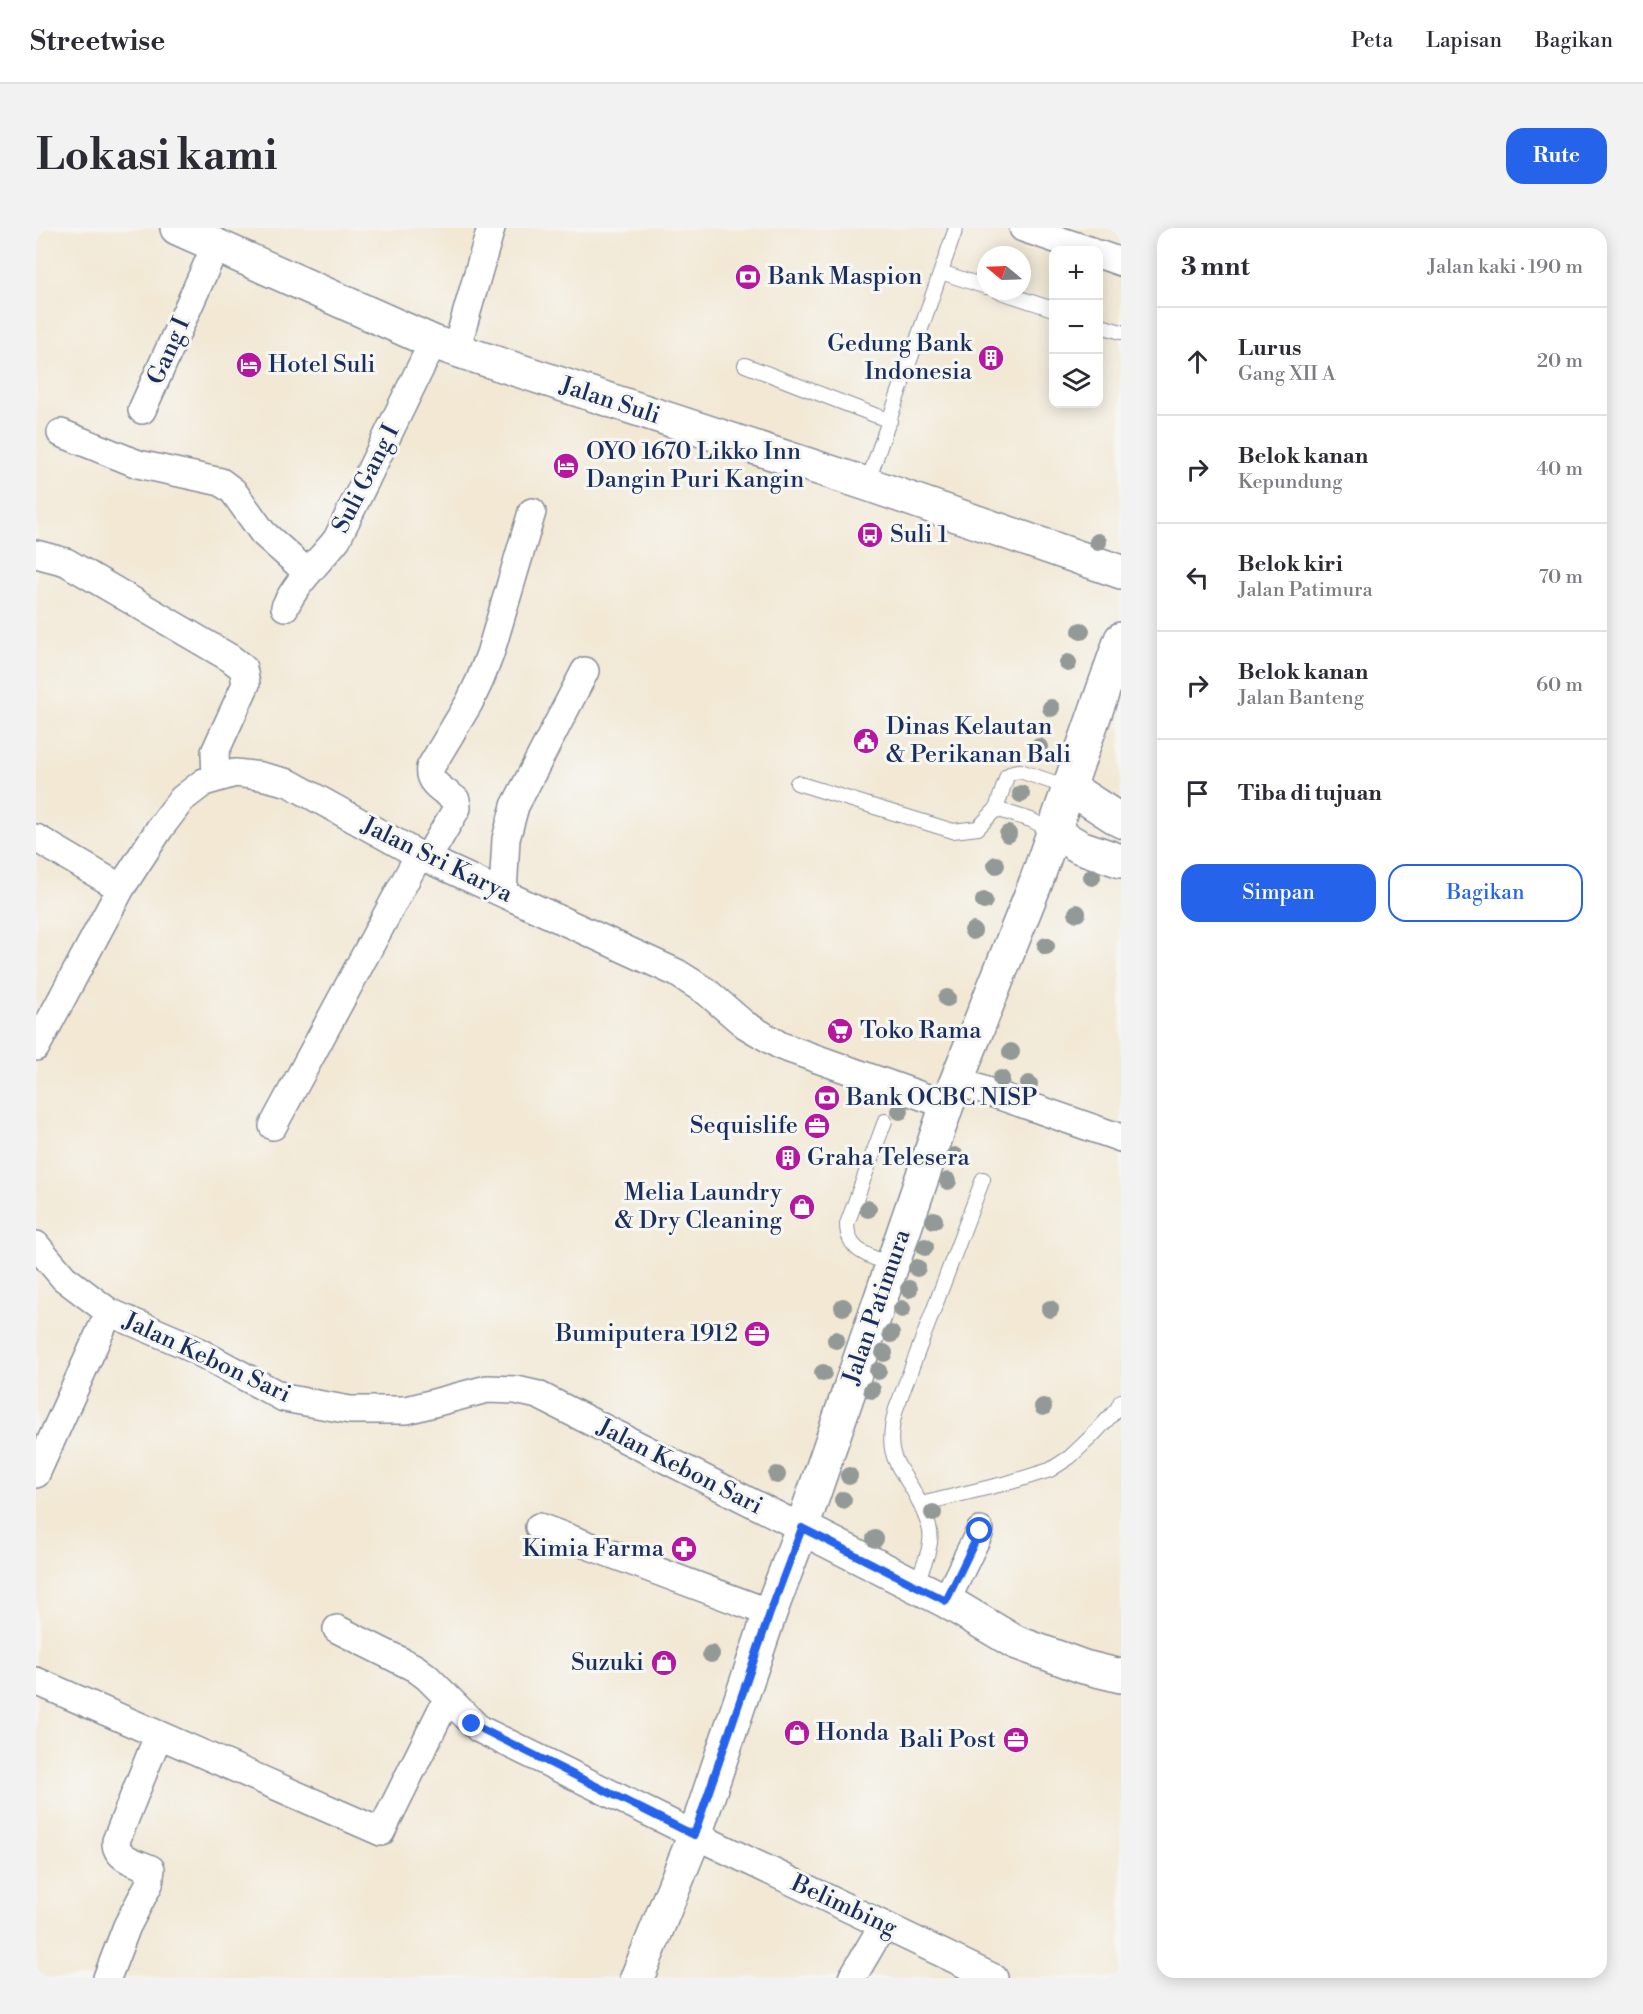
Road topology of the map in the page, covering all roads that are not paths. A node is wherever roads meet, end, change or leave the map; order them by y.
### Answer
1 (177, 228) edge
2 (491, 228) edge
3 (956, 228) edge
4 (1023, 228) edge
5 (216, 245) junction
6 (1076, 246) edge
7 (1103, 256) edge
8 (1121, 262) edge
9 (941, 272) junction
10 (977, 284) edge
11 (1026, 300) edge
12 (1049, 308) edge
13 (1103, 327) edge
14 (1121, 332) edge
15 (445, 346) junction
16 (746, 365) dead end
17 (142, 410) dead end
18 (890, 421) junction
19 (62, 434) dead end
20 (867, 484) junction
21 (532, 512) dead end
22 (36, 554) edge
23 (1121, 572) edge
24 (308, 573) junction
25 (285, 607) dead end
26 (1121, 639) edge
27 (585, 671) dead end
28 (216, 778) junction
29 (797, 783) dead end
30 (1070, 788) junction
31 (996, 809) junction
32 (1121, 822) edge
33 (1054, 832) junction
34 (36, 838) edge
35 (423, 857) junction
36 (1121, 861) edge
37 (121, 888) junction
38 (503, 893) junction
39 (36, 1047) edge
40 (952, 1093) junction
41 (885, 1122) dead end
42 (273, 1126) dead end
43 (1121, 1138) edge
44 (983, 1179) dead end
45 (37, 1248) edge
46 (891, 1265) junction
47 (109, 1312) junction
48 (1121, 1401) edge
49 (36, 1474) edge
50 (921, 1504) junction
51 (539, 1527) dead end
52 (802, 1528) junction
53 (980, 1531) dead end
54 (916, 1585) junction
55 (946, 1601) junction
56 (770, 1613) junction
57 (337, 1629) dead end
58 (1121, 1676) edge
59 (36, 1681) edge
60 (447, 1699) junction
61 (158, 1736) junction
62 (694, 1835) junction
63 (883, 1925) junction
64 (962, 1971) edge
65 (107, 1978) edge
66 (637, 1978) edge
67 (852, 1978) edge
68 (994, 1978) edge

1 - 5 main road, Jalan Suli
2 - 15 street, Suli Gang I
3 - 9 lane
4 - 6 street
5 - 15 main road, Jalan Suli
5 - 17 street, Gang I
7 - 8 street
9 - 10 lane
9 - 18 lane
11 - 12 lane
13 - 14 lane
15 - 20 main road, Jalan Suli
15 - 24 street, Suli Gang I
16 - 18 lane
18 - 20 lane
19 - 24 street
20 - 23 main road, Jalan Suli
21 - 35 street
22 - 28 street
24 - 25 street, Suli Gang I
26 - 30 main road, Jalan Patimura
27 - 38 street
28 - 35 street, Jalan Sri Karya
28 - 37 street, Jalan Sri Karya
29 - 31 lane
30 - 31 lane
30 - 32 main road
30 - 33 main road, Jalan Patimura
31 - 33 lane
33 - 36 main road
33 - 40 main road, Jalan Patimura
34 - 37 street
35 - 38 street, Jalan Sri Karya
35 - 42 street
37 - 39 street, Jalan Sri Karya
38 - 40 street, Jalan Sri Karya
40 - 43 street, Jalan Sri Karya
40 - 46 main road, Jalan Patimura
41 - 46 lane
44 - 50 lane
45 - 47 street, Jalan Kebon Sari
46 - 52 main road, Jalan Patimura
47 - 49 street
47 - 52 street, Jalan Kebon Sari
48 - 50 lane
50 - 54 lane
51 - 56 street
52 - 54 main road
52 - 56 main road, Jalan Patimura
53 - 55 street
54 - 55 main road
55 - 58 main road
56 - 62 main road, Jalan Patimura
57 - 60 street, Belimbing
59 - 61 street
60 - 61 street
60 - 62 street, Belimbing
61 - 65 street
62 - 63 street, Belimbing
62 - 66 main road, Jalan Patimura
63 - 64 street, Belimbing
63 - 67 street
64 - 68 street, Belimbing

